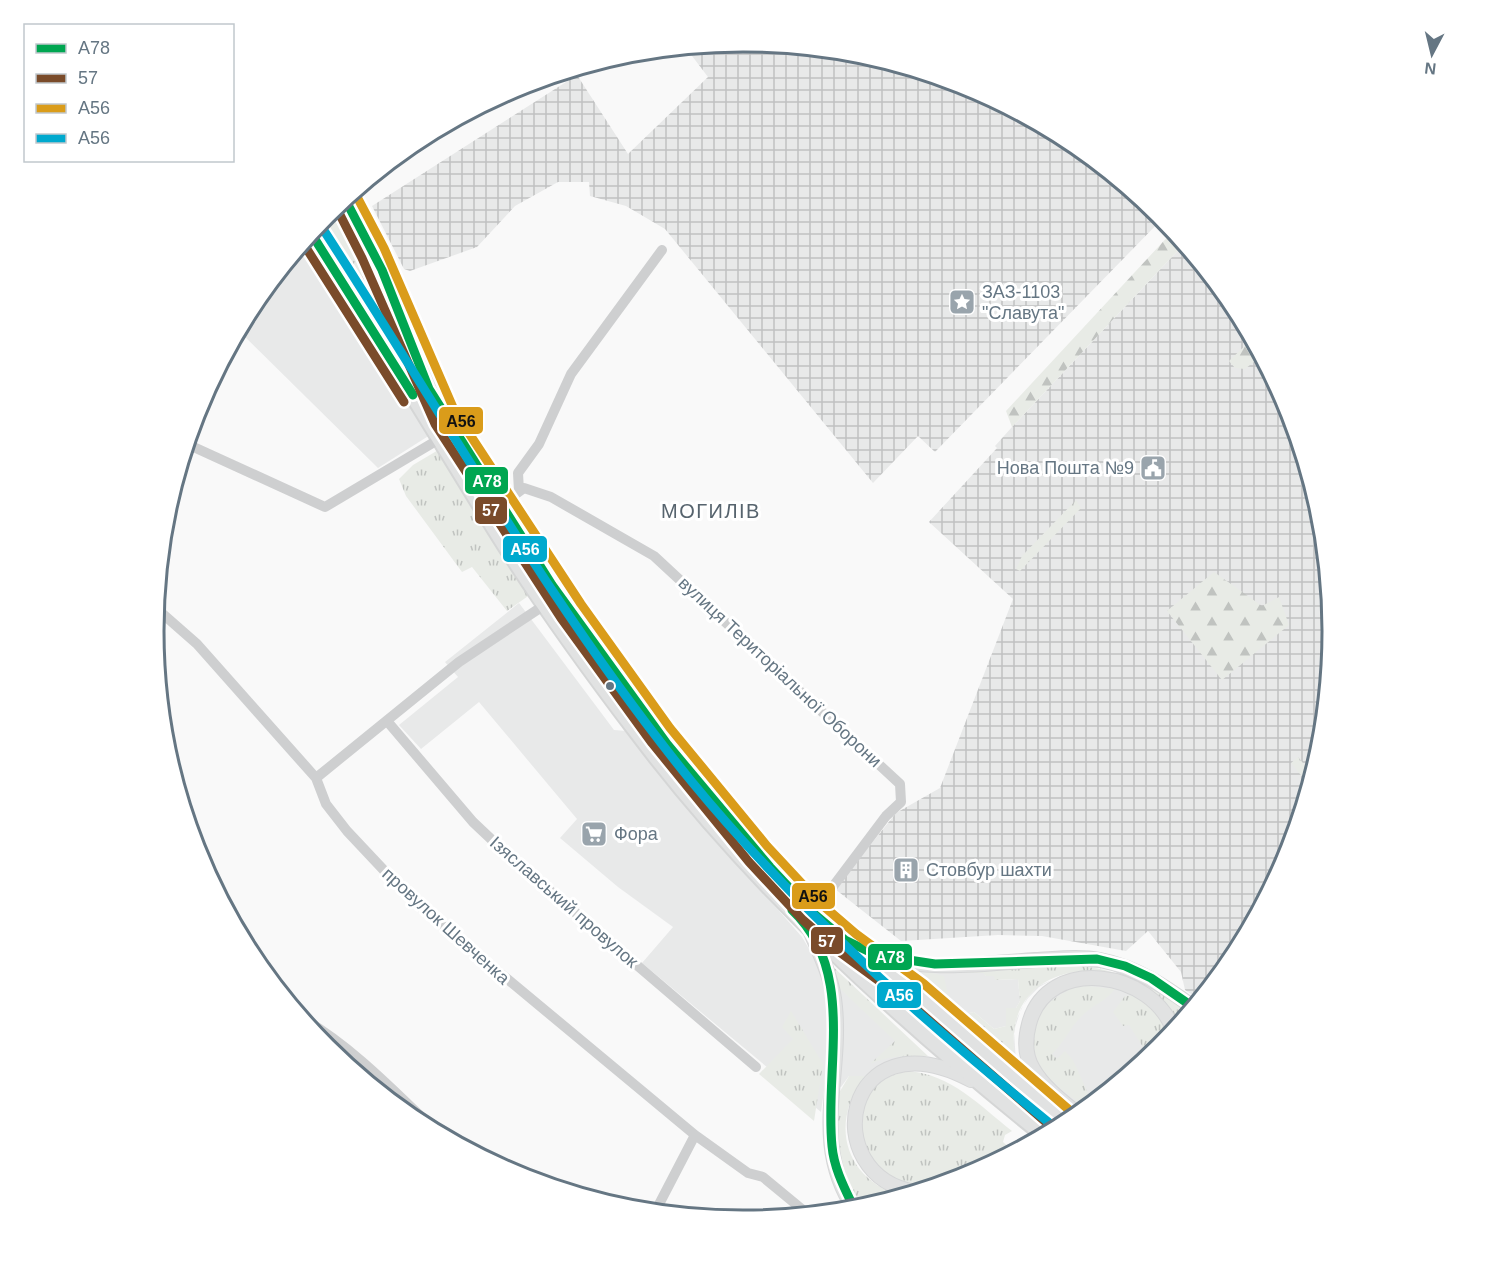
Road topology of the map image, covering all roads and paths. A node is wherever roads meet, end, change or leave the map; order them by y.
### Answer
1 (349, 207) edge
2 (316, 241) edge
3 (662, 250) dead end
4 (441, 438) junction
5 (194, 447) edge
6 (519, 491) junction
7 (501, 505) junction
8 (546, 604) junction
9 (164, 615) edge
10 (387, 721) junction
11 (316, 778) junction
12 (810, 920) junction
13 (845, 940) junction
14 (1187, 1002) edge
15 (1169, 1022) edge
16 (334, 1041) edge
17 (756, 1067) dead end
18 (990, 1090) junction
19 (401, 1099) edge
20 (1059, 1108) junction
21 (1068, 1111) edge
22 (1062, 1115) edge
23 (1038, 1129) edge
24 (695, 1135) junction
25 (902, 1188) edge
26 (850, 1200) edge
27 (659, 1204) edge
28 (799, 1208) edge

1 - 7 highway
2 - 4 highway
3 - 6 street
4 - 5 street
4 - 8 highway
6 - 7 street
6 - 12 street, вулиця Територіальної Оборони
7 - 12 highway
8 - 10 street
8 - 12 highway
9 - 11 street, провулок Шевченка
10 - 11 street
10 - 17 street, Ізяславський провулок
11 - 24 street, провулок Шевченка
12 - 13 highway
12 - 18 highway
12 - 26 main road
13 - 14 main road
13 - 20 highway
15 - 20 main road
16 - 19 street
18 - 23 highway
18 - 25 main road
20 - 21 main road
20 - 22 highway
24 - 27 street
24 - 28 street, провулок Шевченка

